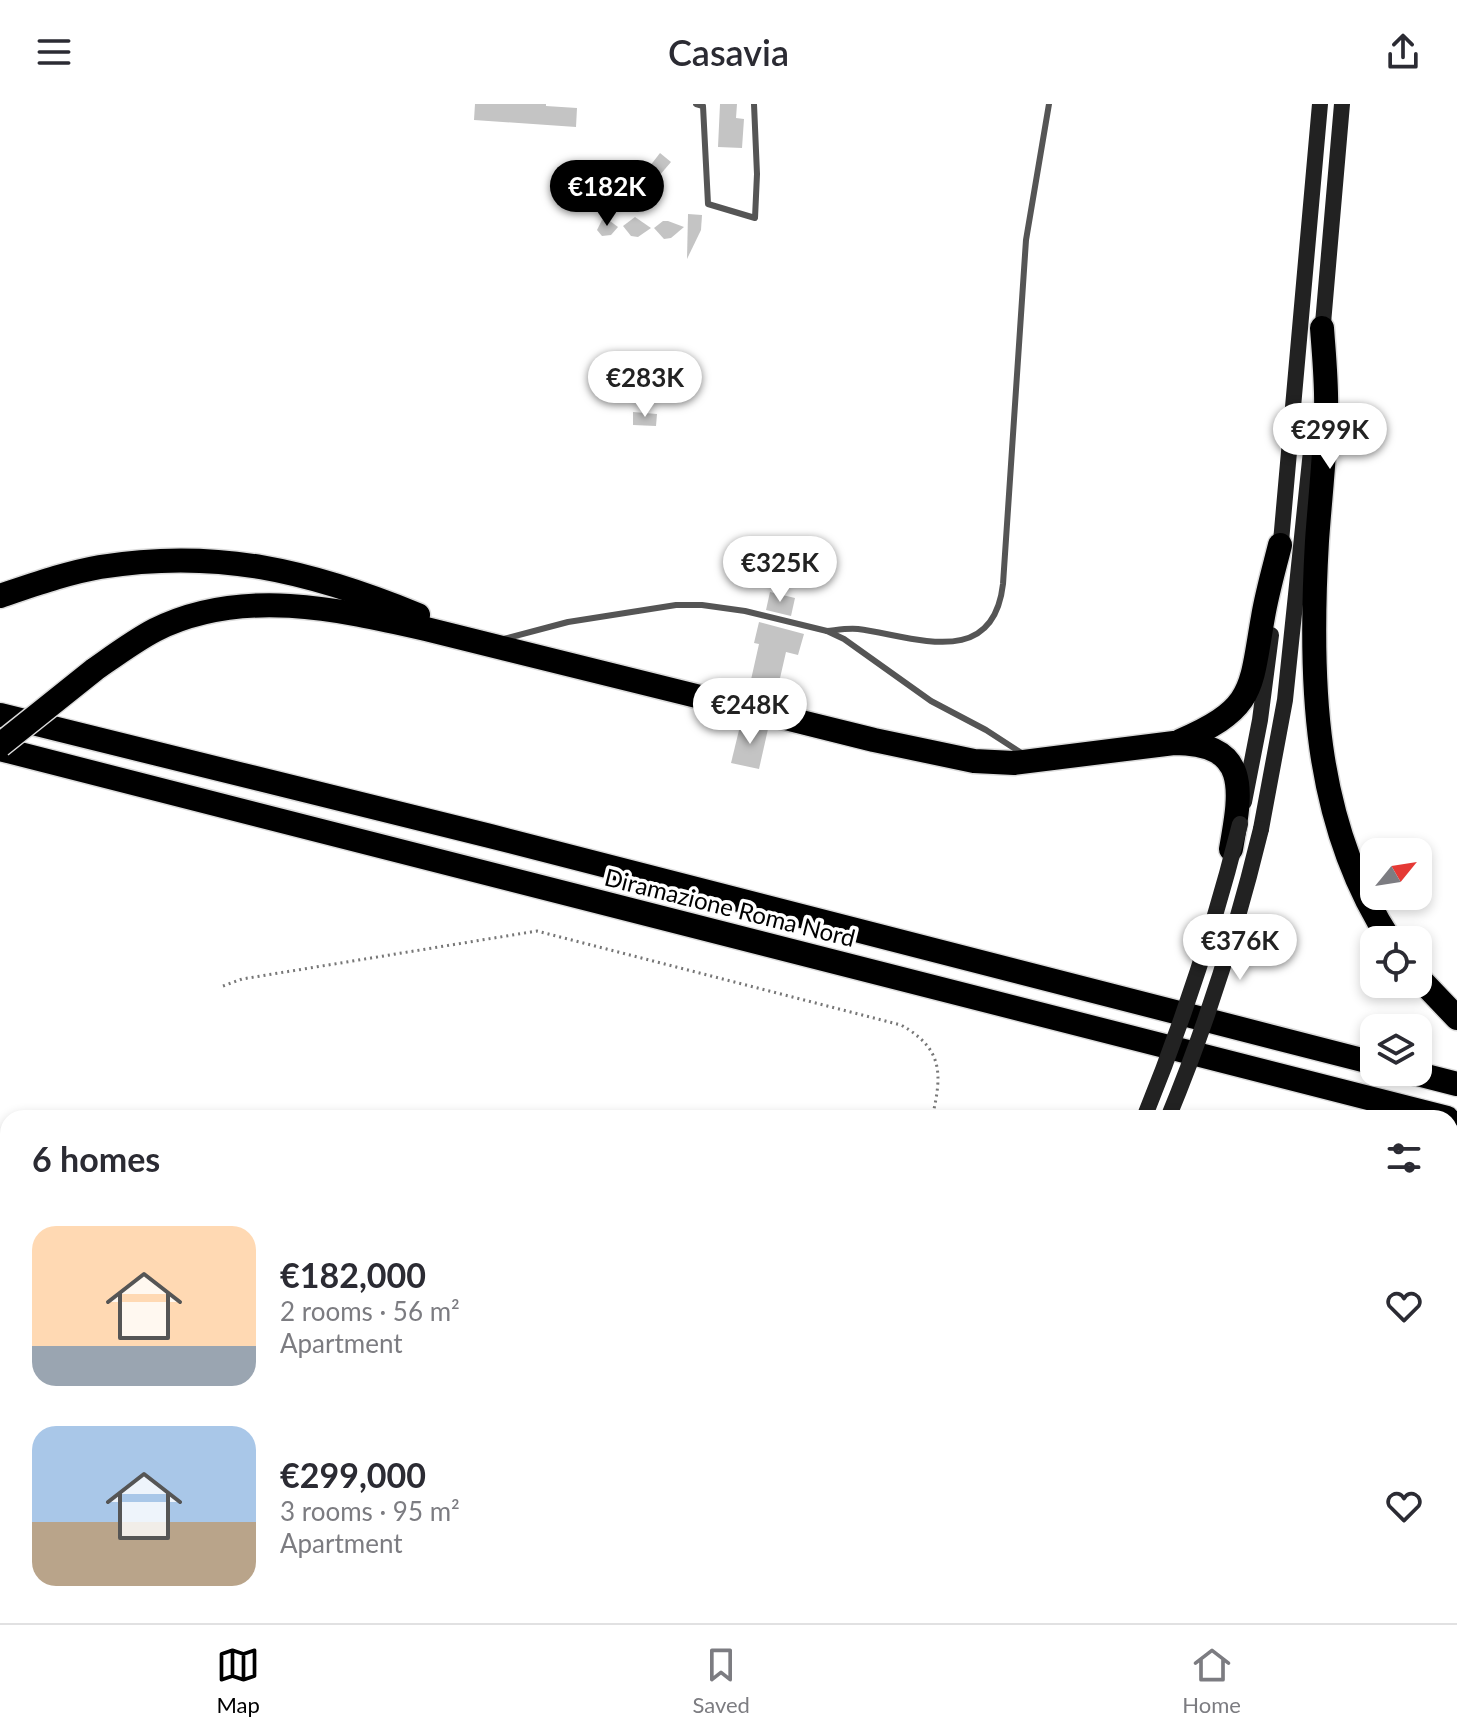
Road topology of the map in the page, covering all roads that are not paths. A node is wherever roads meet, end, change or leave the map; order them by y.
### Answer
1 (696, 104) edge
2 (754, 104) edge
3 (1049, 104) edge
4 (1320, 104) edge
5 (1342, 104) edge
6 (1322, 328) junction
7 (1280, 545) junction
8 (0, 596) edge
9 (827, 631) junction
10 (486, 645) junction
11 (0, 715) edge
12 (1174, 743) junction
13 (0, 747) edge
14 (1034, 761) junction
15 (1226, 879) junction
16 (1382, 926) edge
17 (1432, 992) edge
18 (1457, 1018) edge
19 (1360, 1059) edge
20 (1432, 1078) edge
21 (1457, 1084) edge
22 (1147, 1110) edge
23 (1171, 1110) edge
24 (1417, 1110) edge

1 - 2 lane
3 - 9 lane
4 - 7 main road
5 - 6 main road
6 - 16 highway
6 - 23 main road, bridge
7 - 12 highway
7 - 15 main road, bridge
8 - 10 highway
9 - 10 lane
9 - 14 lane
10 - 13 highway, bridge
10 - 14 highway
11 - 19 highway, Diramazione Roma Nord
12 - 14 highway
12 - 15 highway
13 - 24 highway, Diramazione Roma Nord
15 - 22 main road, bridge
17 - 18 highway
20 - 21 highway

